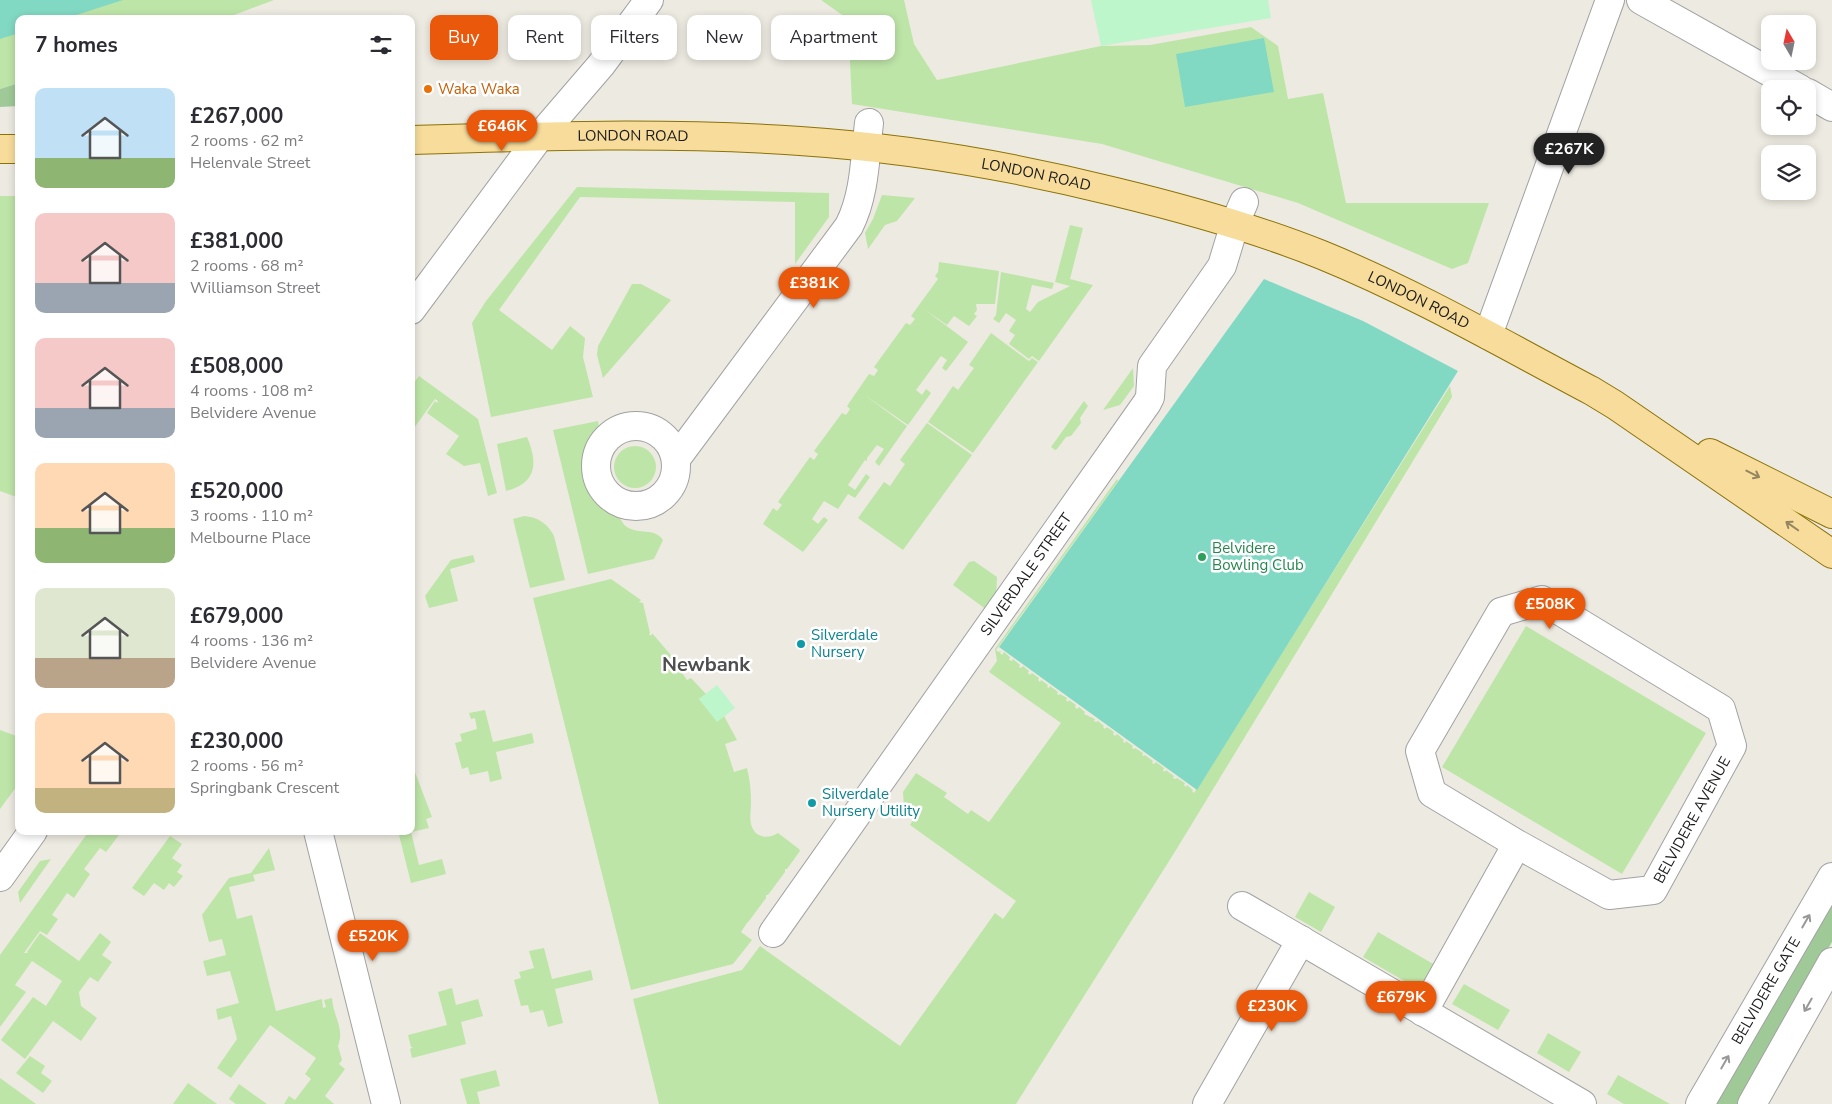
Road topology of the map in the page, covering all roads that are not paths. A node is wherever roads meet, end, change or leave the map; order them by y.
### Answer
1 (649, 0) edge
2 (1610, 0) edge
3 (1641, 0) edge
4 (1784, 80) edge
5 (1816, 98) edge
6 (1832, 107) edge
7 (868, 135) junction
8 (540, 136) junction
9 (415, 140) edge
10 (0, 149) edge
11 (15, 149) edge
12 (1239, 213) junction
13 (415, 305) edge
14 (1488, 335) junction
15 (1615, 405) junction
16 (676, 459) dead end
17 (1832, 514) edge
18 (1832, 554) edge
19 (30, 835) edge
20 (319, 835) edge
21 (1517, 844) junction
22 (0, 877) edge
23 (1832, 877) edge
24 (1242, 906) dead end
25 (773, 933) dead end
26 (1301, 940) junction
27 (1832, 962) edge
28 (1423, 1012) junction
29 (386, 1104) edge
30 (1207, 1104) edge
31 (1582, 1104) edge
32 (1700, 1104) edge
33 (1752, 1104) edge

1 - 8 street
2 - 14 street
3 - 4 street
5 - 6 street
7 - 8 main road, LONDON ROAD
7 - 12 main road, LONDON ROAD
7 - 16 street
8 - 9 main road, LONDON ROAD
8 - 13 street
10 - 11 main road
12 - 14 main road, LONDON ROAD
12 - 25 street, SILVERDALE STREET
14 - 15 main road, LONDON ROAD
15 -> 17 main road, LONDON ROAD
18 -> 15 main road, LONDON ROAD
19 - 22 street
20 - 29 street
21 - 21 street, BELVIDERE AVENUE
21 - 28 street
32 -> 23 street, BELVIDERE GATE
24 - 26 street
26 - 28 street
26 - 30 street
27 -> 33 street
28 - 31 street

